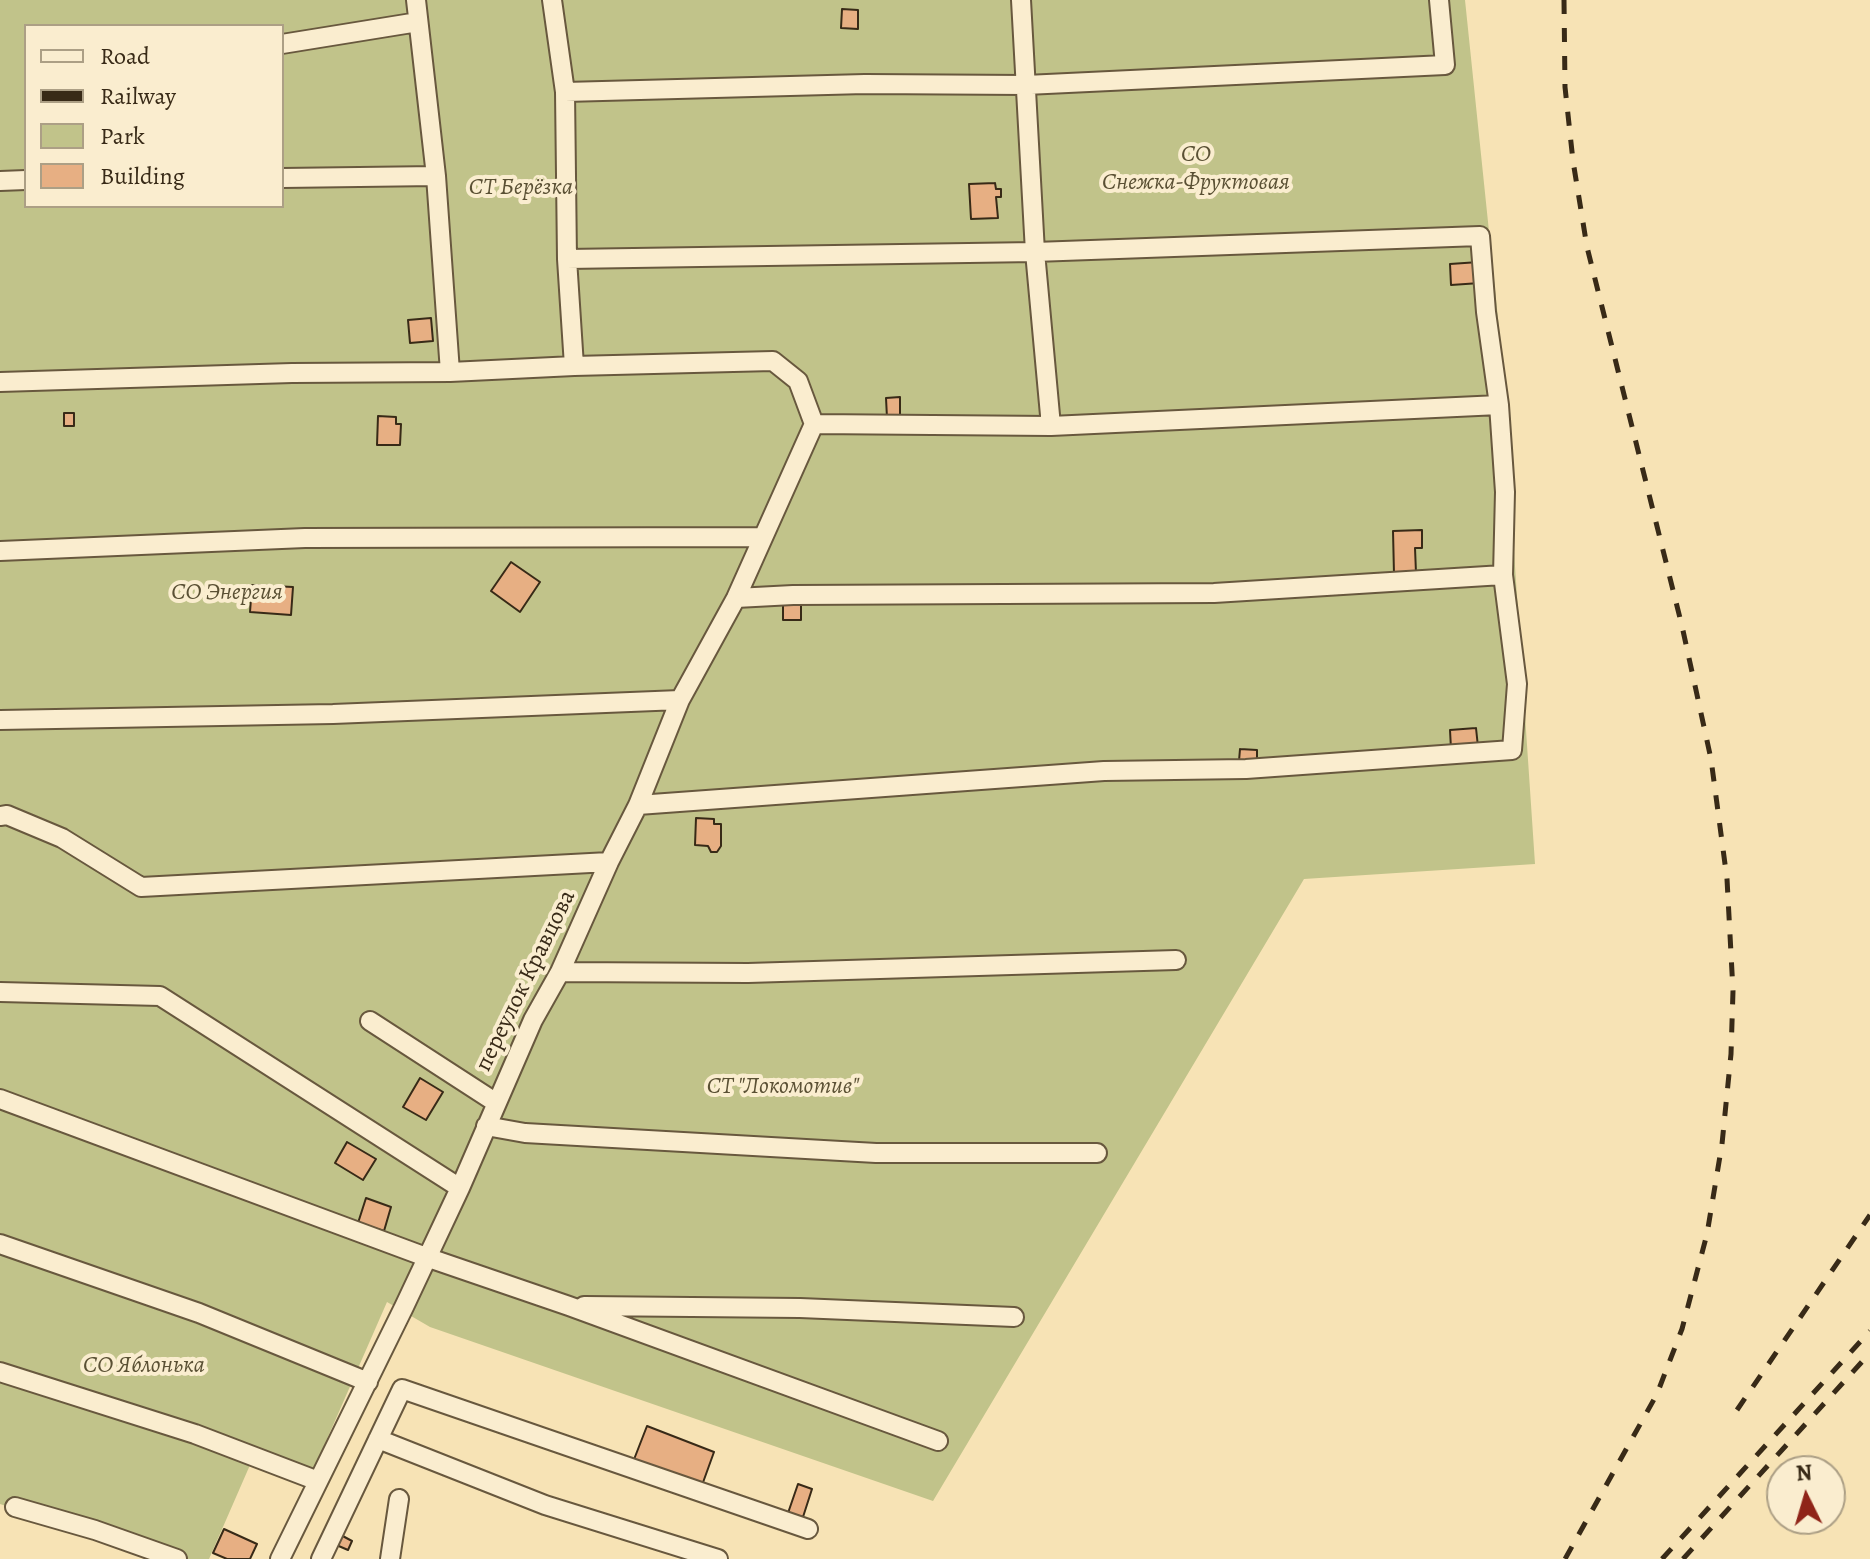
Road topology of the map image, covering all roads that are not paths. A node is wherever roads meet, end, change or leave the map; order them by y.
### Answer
1 (416, 0) edge
2 (552, 0) edge
3 (1021, 0) edge
4 (1439, 0) edge
5 (418, 22) junction
6 (284, 44) edge
7 (1026, 85) junction
8 (565, 92) junction
9 (436, 176) junction
10 (284, 178) edge
11 (24, 180) edge
12 (0, 181) edge
13 (1035, 252) junction
14 (567, 259) junction
15 (574, 366) junction
16 (450, 372) junction
17 (0, 382) edge
18 (1499, 405) junction
19 (814, 424) junction
20 (1051, 426) junction
21 (762, 537) junction
22 (0, 551) edge
23 (1503, 575) junction
24 (736, 598) junction
25 (680, 700) junction
26 (0, 720) edge
27 (638, 805) junction
28 (0, 816) edge
29 (609, 862) junction
30 (1176, 960) dead end
31 (560, 972) junction
32 (0, 992) edge
33 (370, 1021) dead end
34 (0, 1099) edge
35 (495, 1102) junction
36 (486, 1126) junction
37 (1097, 1153) dead end
38 (460, 1188) junction
39 (0, 1244) edge
40 (426, 1257) junction
41 (569, 1306) junction
42 (1014, 1317) dead end
43 (0, 1372) edge
44 (368, 1382) junction
45 (378, 1439) junction
46 (938, 1441) dead end
47 (318, 1481) junction
48 (399, 1499) dead end
49 (15, 1507) dead end
50 (808, 1529) dead end
51 (177, 1559) edge
52 (280, 1559) edge
53 (321, 1559) edge
54 (390, 1559) edge
55 (718, 1559) edge

1 - 5 street
2 - 8 street
3 - 7 street
4 - 7 street
5 - 6 street
5 - 9 street
7 - 8 street
7 - 13 street
8 - 14 street
9 - 10 street
9 - 16 street
11 - 12 street
13 - 14 street
13 - 18 street
13 - 20 street
14 - 15 street
15 - 16 street
15 - 19 street
16 - 17 street
18 - 20 street
18 - 23 street
19 - 20 street
19 - 21 street, переулок Кравцова
21 - 22 street
21 - 24 street, переулок Кравцова
23 - 24 street
23 - 27 street
24 - 25 street, переулок Кравцова
25 - 26 street
25 - 27 street, переулок Кравцова
27 - 29 street, переулок Кравцова
28 - 29 street
29 - 31 street, переулок Кравцова
30 - 31 street
31 - 35 street, переулок Кравцова
32 - 38 street
33 - 35 street
34 - 40 street
35 - 36 street, переулок Кравцова
36 - 37 street
36 - 38 street, переулок Кравцова
38 - 40 street, переулок Кравцова
39 - 44 street
40 - 41 street
40 - 44 street, переулок Кравцова
41 - 42 street
41 - 46 street
43 - 47 street
44 - 47 street, переулок Кравцова
45 - 50 street
45 - 53 street
45 - 55 street
47 - 52 street, переулок Кравцова
48 - 54 street
49 - 51 street

